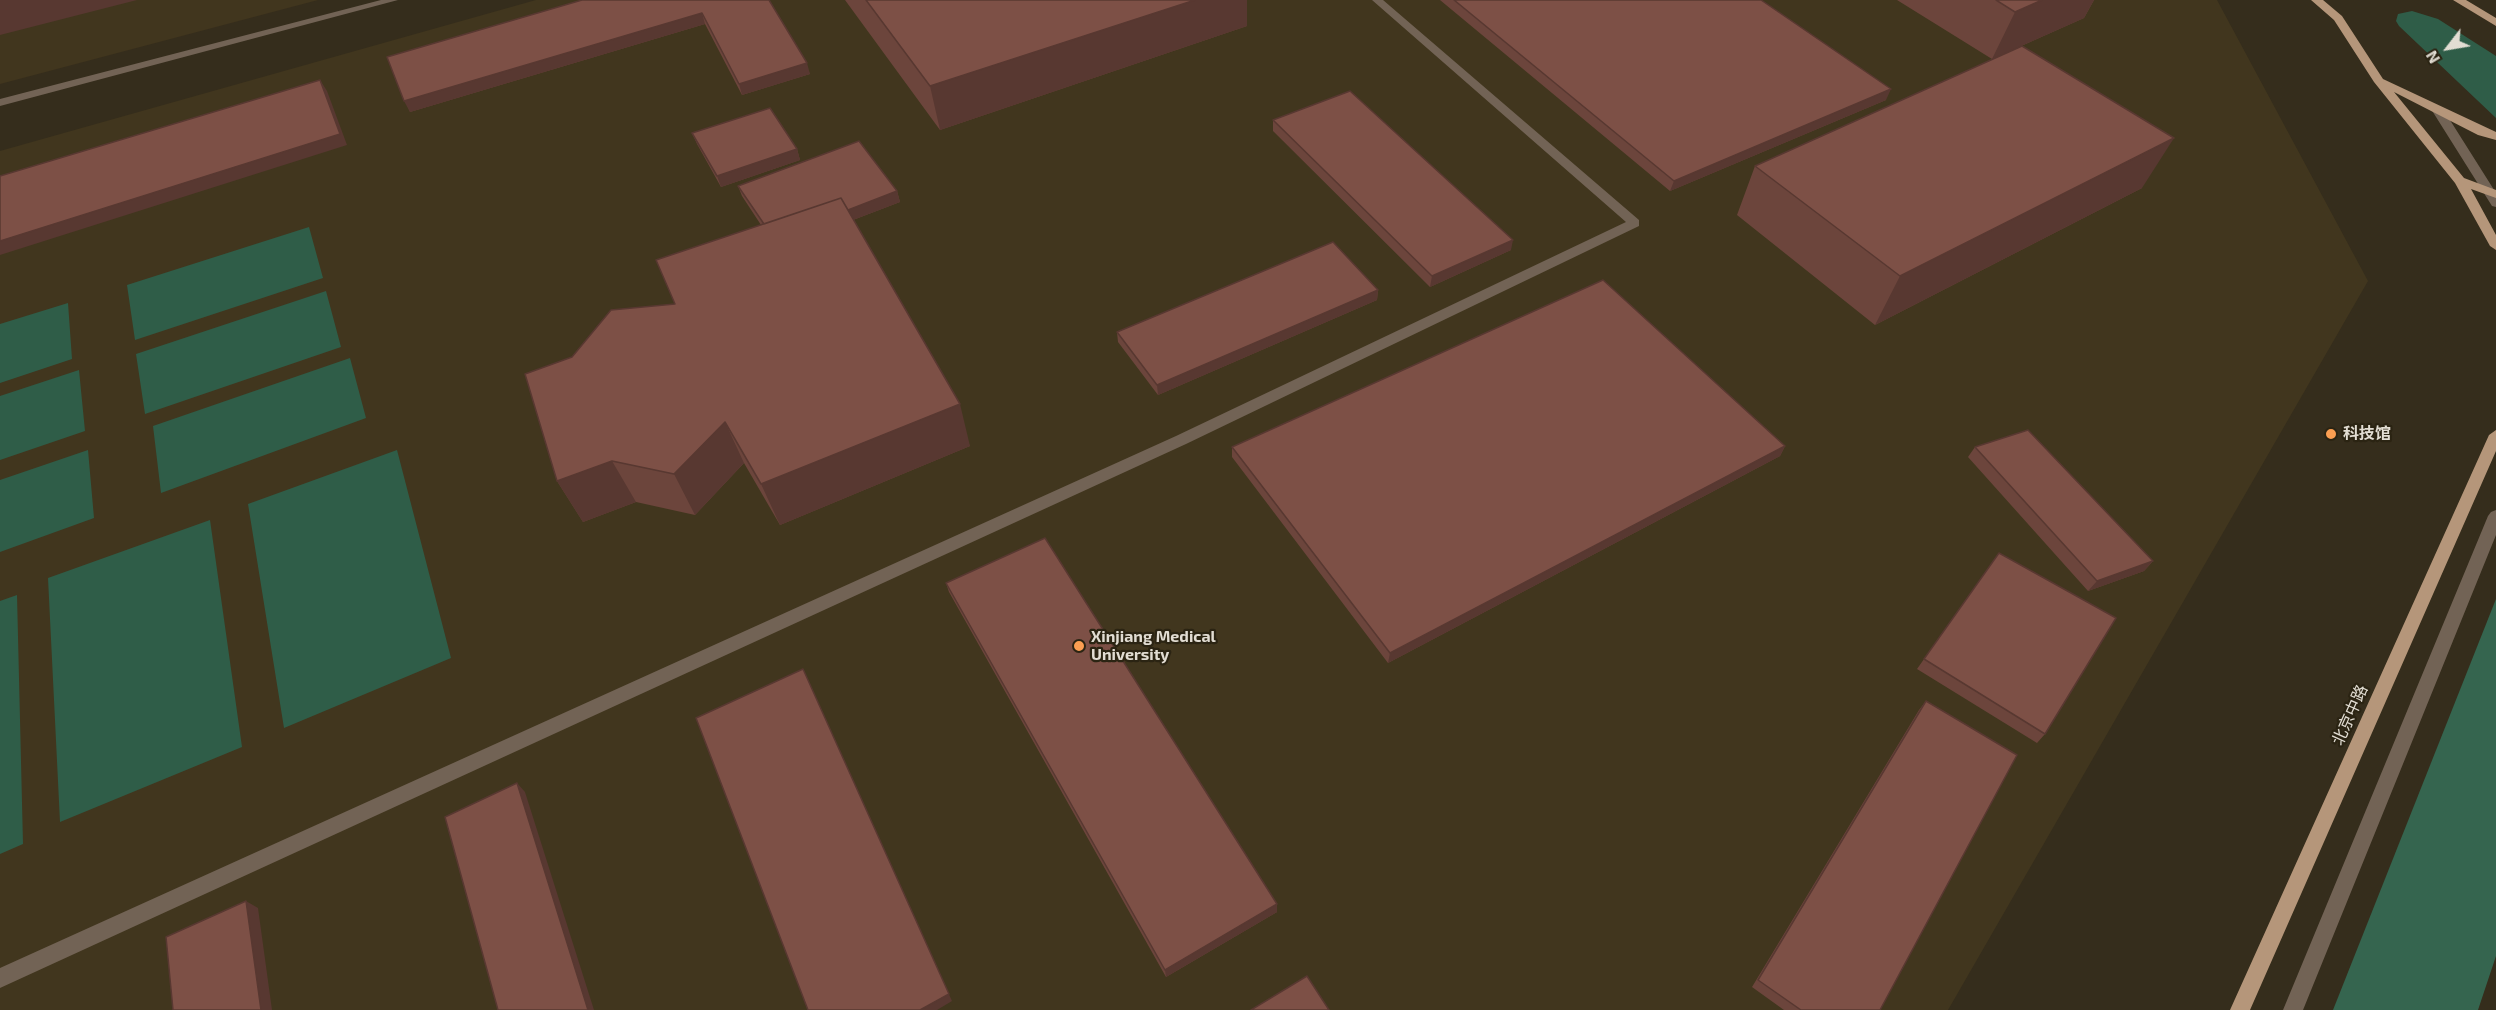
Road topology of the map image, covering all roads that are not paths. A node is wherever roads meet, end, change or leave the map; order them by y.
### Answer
1 (393, 0) edge
2 (1377, 0) edge
3 (2316, 0) edge
4 (2458, 0) edge
5 (2496, 22) edge
6 (2378, 80) junction
7 (0, 103) edge
8 (2437, 109) junction
9 (2496, 136) edge
10 (2460, 181) junction
11 (2491, 192) edge
12 (2496, 203) edge
13 (2496, 246) edge
14 (2496, 435) edge
15 (2496, 516) edge
16 (0, 978) edge
17 (2240, 1010) edge
18 (2293, 1010) edge

1 - 7 street
2 - 16 street
3 - 6 main road
4 - 5 main road
6 - 8 main road
6 - 10 main road
8 - 9 main road
8 - 11 street
10 - 11 main road
10 - 13 main road
11 - 12 street
14 - 17 main road, 北京中路
15 - 18 street

